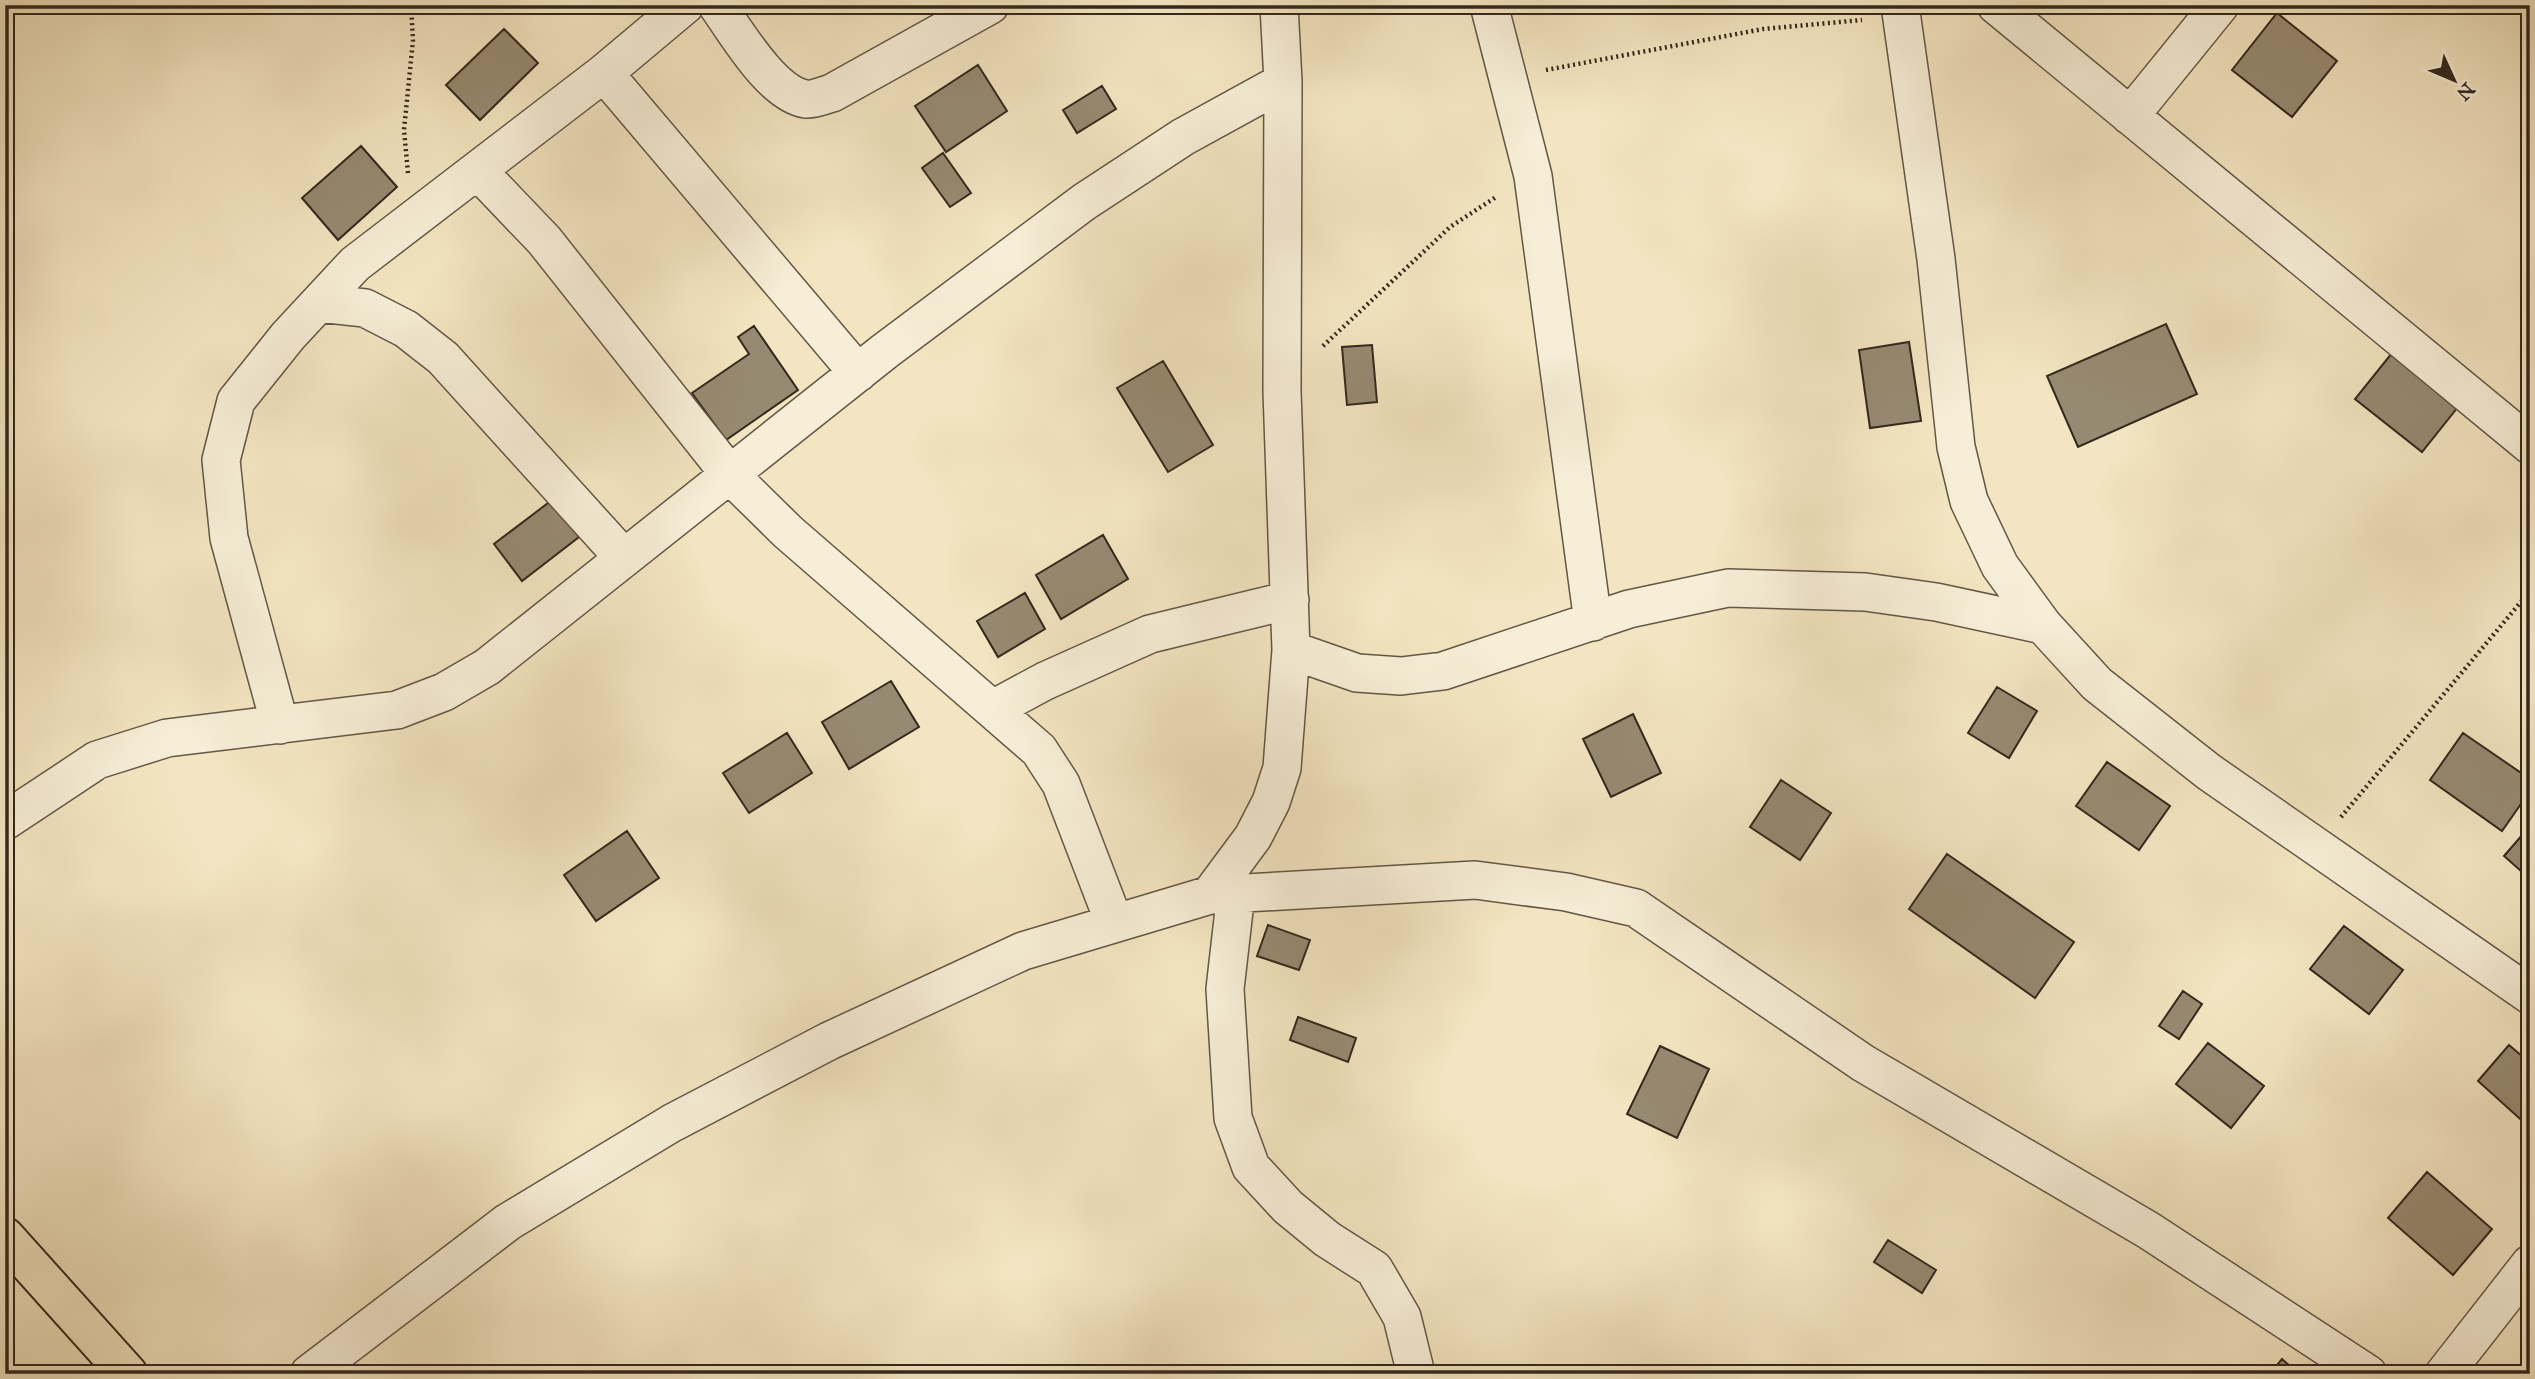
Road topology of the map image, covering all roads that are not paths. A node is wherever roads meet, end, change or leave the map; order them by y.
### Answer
1 (685, 5) edge
2 (717, 5) edge
3 (990, 5) edge
4 (1279, 5) edge
5 (1489, 5) edge
6 (1996, 5) edge
7 (2220, 5) edge
8 (1901, 10) edge
9 (604, 73) junction
10 (1283, 82) junction
11 (2130, 116) junction
12 (478, 171) junction
13 (319, 303) junction
14 (858, 373) junction
15 (2530, 444) edge
16 (731, 476) junction
17 (623, 557) junction
18 (1290, 600) junction
19 (1593, 622) junction
20 (2043, 625) junction
21 (1291, 650) junction
22 (993, 709) junction
23 (280, 725) junction
24 (5, 821) edge
25 (1223, 894) junction
26 (1114, 922) junction
27 (2530, 995) edge
28 (5, 1237) edge
29 (2530, 1264) edge
30 (128, 1374) edge
31 (309, 1374) edge
32 (1416, 1374) edge
33 (2368, 1374) edge
34 (2444, 1374) edge

1 - 9 street
2 - 3 street
4 - 10 street
5 - 19 street
6 - 11 street
7 - 11 street
8 - 20 street
9 - 12 street
9 - 14 street
10 - 14 street
10 - 18 street
11 - 15 street
12 - 13 street
12 - 16 street
13 - 17 street
13 - 23 street
14 - 16 street
16 - 17 street
16 - 22 street
17 - 23 street
18 - 21 street
18 - 22 street
19 - 20 street
19 - 21 street
20 - 27 street
21 - 25 street
22 - 26 street
23 - 24 street
25 - 26 street
25 - 32 street
25 - 33 street
26 - 31 street
28 - 30 highway
29 - 34 street

